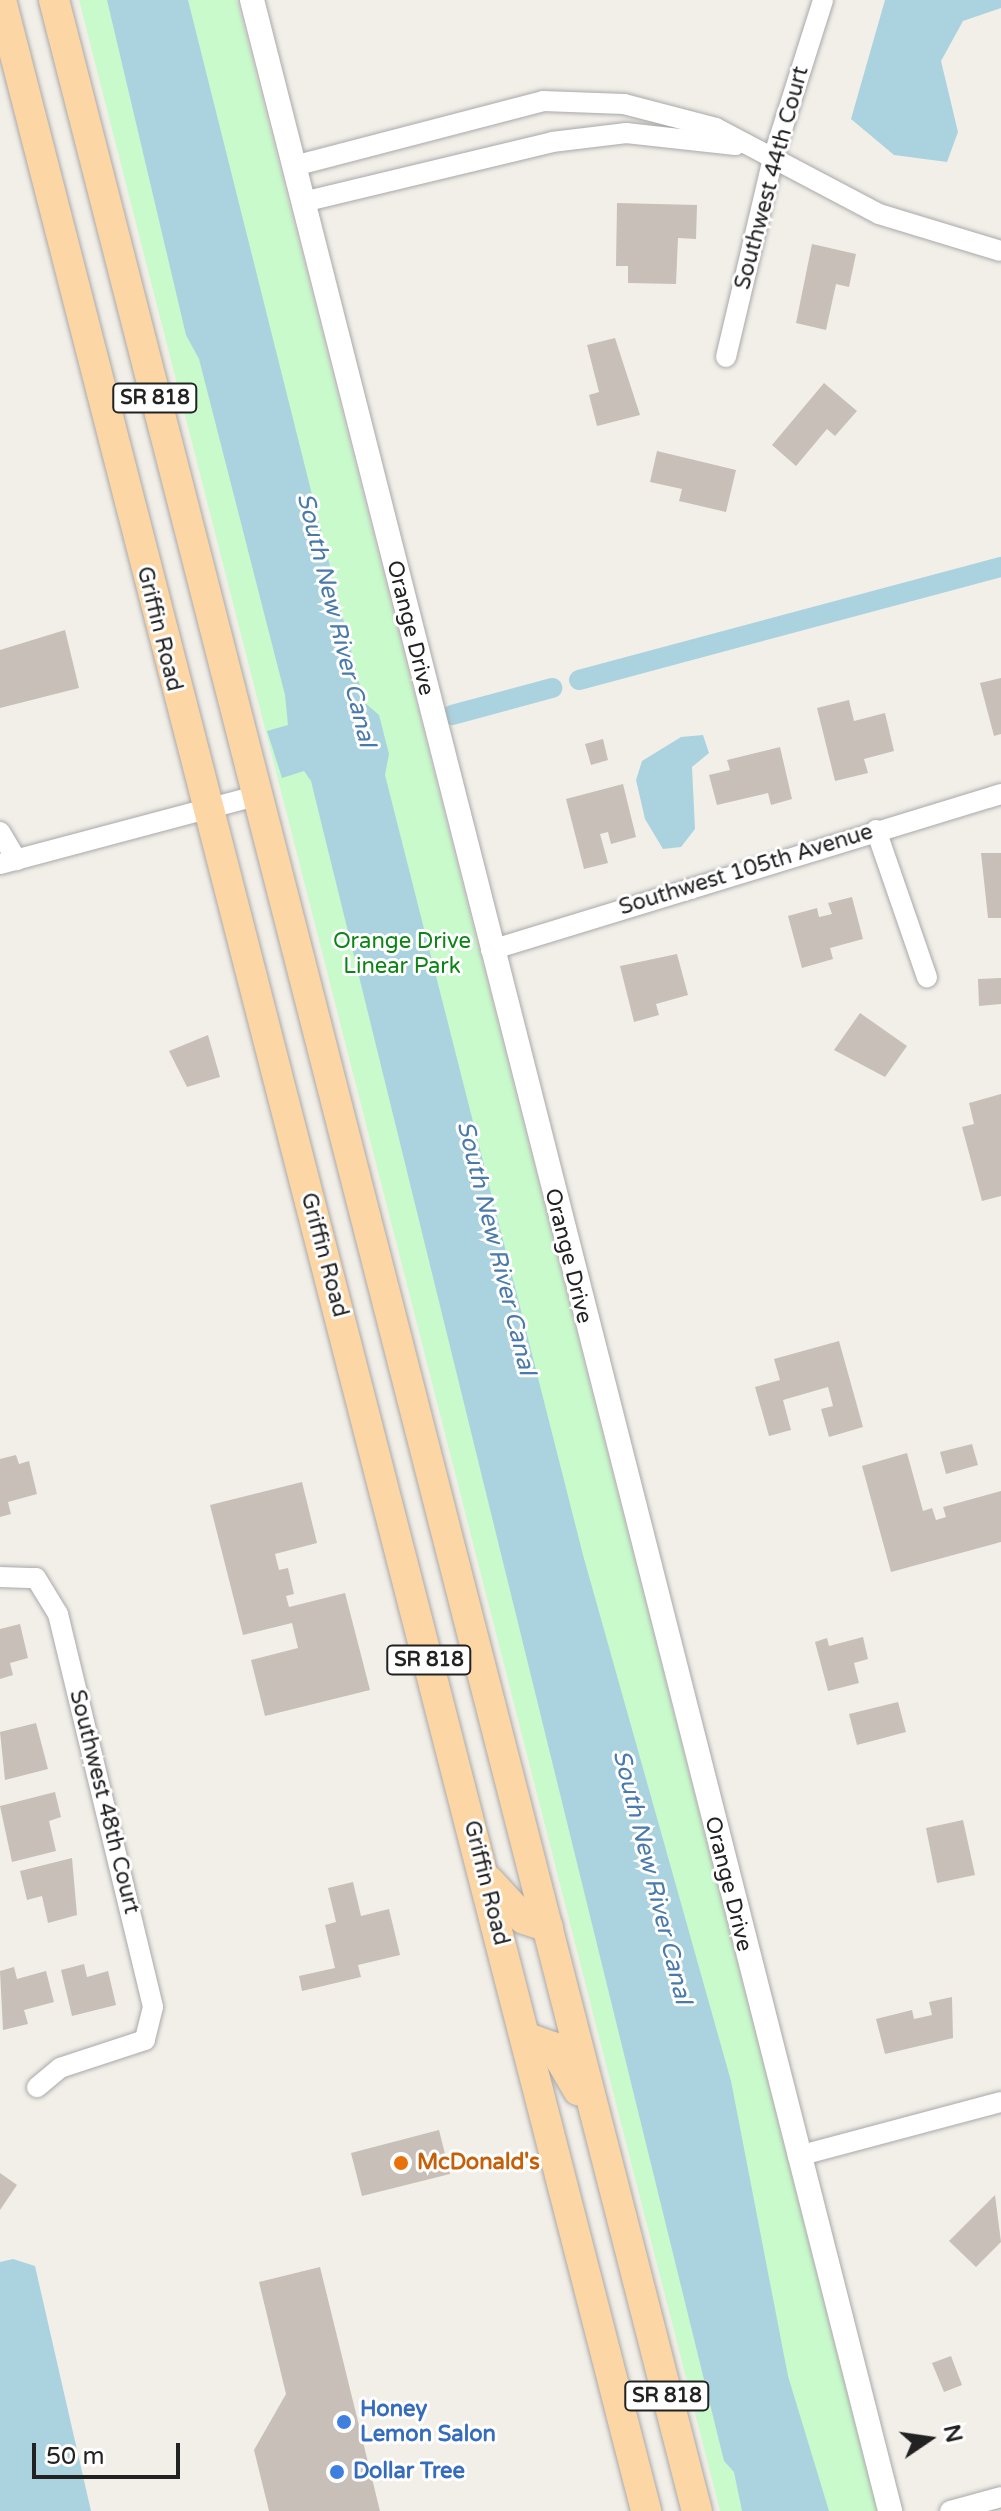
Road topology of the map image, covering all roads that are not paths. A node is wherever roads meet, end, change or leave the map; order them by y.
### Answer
1 (1, 0) edge
2 (54, 0) edge
3 (252, 0) edge
4 (823, 0) edge
5 (751, 148) junction
6 (773, 158) junction
7 (294, 166) junction
8 (303, 202) junction
9 (1001, 251) edge
10 (726, 357) dead end
11 (1001, 794) edge
12 (256, 796) junction
13 (205, 810) junction
14 (876, 830) junction
15 (0, 832) edge
16 (8, 862) edge
17 (491, 950) junction
18 (927, 977) dead end
19 (0, 1577) edge
20 (484, 1875) junction
21 (548, 1927) junction
22 (525, 2037) junction
23 (37, 2087) dead end
24 (1001, 2102) edge
25 (597, 2123) junction
26 (798, 2156) junction
27 (1001, 2497) edge
28 (646, 2511) edge
29 (697, 2511) edge
30 (890, 2511) edge
31 (950, 2511) edge

1 - 13 main road, Griffin Road / SR 818
2 - 12 main road, SR 818
3 - 7 street, Orange Drive
4 - 6 street, Southwest 44th Court
5 - 6 street
5 - 7 street
5 - 8 street
6 - 9 street
6 - 10 street, Southwest 44th Court
7 - 8 street, Orange Drive
8 - 17 street, Orange Drive
11 - 14 street, Southwest 105th Avenue
12 - 13 street
12 - 21 main road, SR 818
13 - 16 street
13 - 20 main road, Griffin Road / SR 818
14 - 17 street, Southwest 105th Avenue
14 - 18 street
15 - 16 street
17 - 26 street, Orange Drive
19 - 23 street, Southwest 48th Court
20 - 21 main road
20 - 22 main road, Griffin Road / SR 818
21 - 25 main road, SR 818
22 - 25 main road
22 - 28 main road, Griffin Road / SR 818
24 - 26 street
25 - 29 main road, SR 818
26 - 30 street, Orange Drive
27 - 31 street

